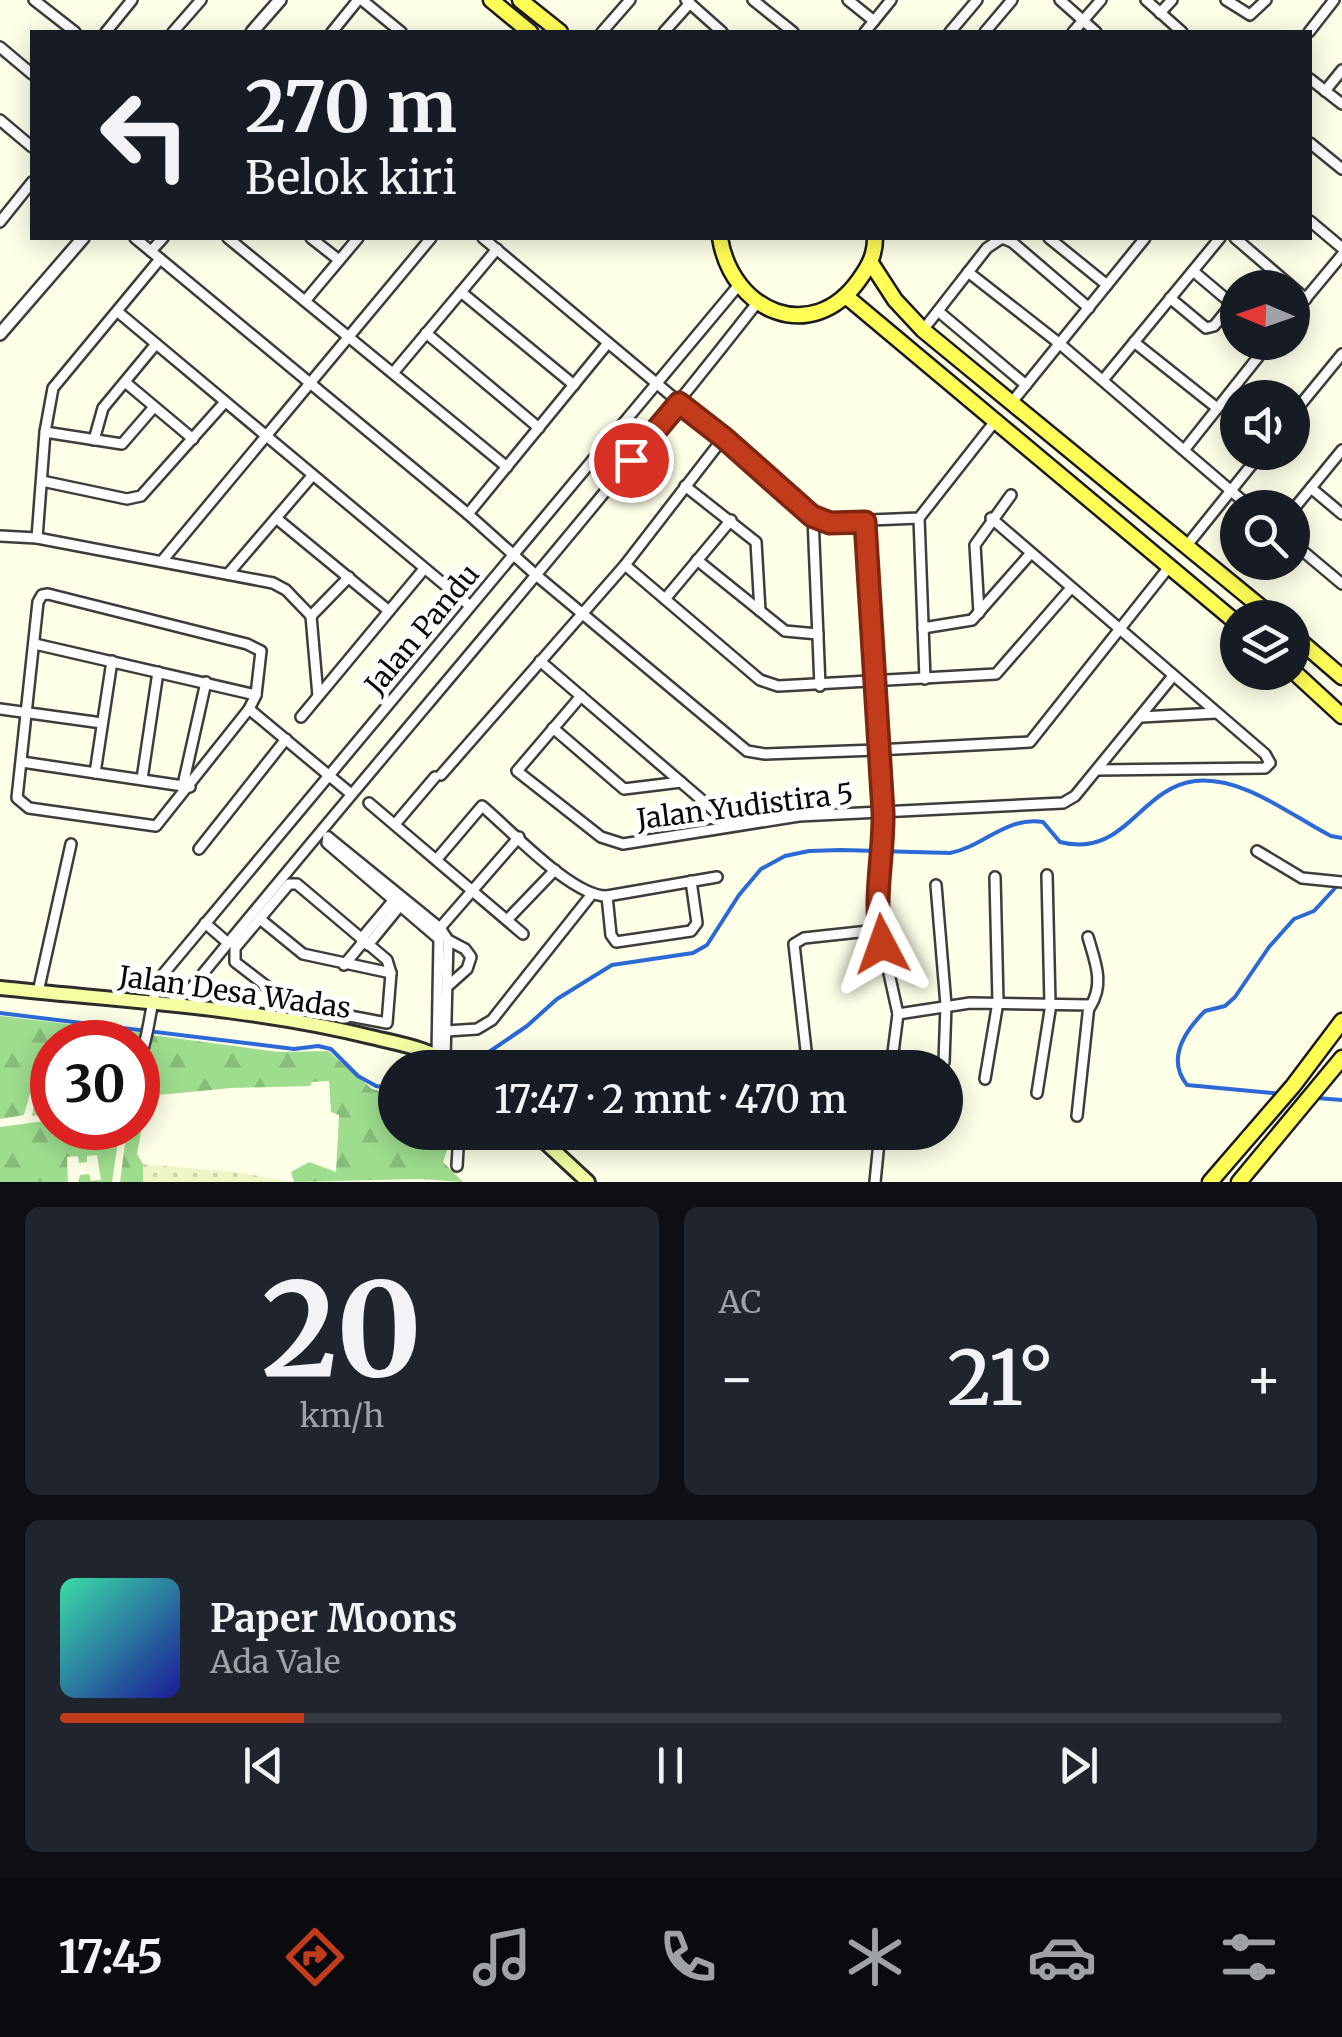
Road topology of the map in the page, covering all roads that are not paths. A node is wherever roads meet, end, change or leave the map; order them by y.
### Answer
1 (34, 0) edge
2 (132, 0) edge
3 (280, 0) edge
4 (360, 0) edge
5 (491, 0) edge
6 (520, 0) edge
7 (630, 0) edge
8 (752, 0) edge
9 (848, 0) edge
10 (891, 0) edge
11 (978, 0) edge
12 (1012, 0) edge
13 (1060, 0) edge
14 (1101, 0) edge
15 (1146, 0) edge
16 (1172, 0) edge
17 (1226, 0) edge
18 (1266, 0) edge
19 (1334, 0) edge
20 (198, 1) edge
21 (688, 2) edge
22 (1160, 13) junction
23 (874, 21) junction
24 (1083, 21) junction
25 (72, 30) edge
26 (108, 30) edge
27 (175, 30) edge
28 (254, 30) edge
29 (334, 30) edge
30 (398, 30) edge
31 (528, 30) edge
32 (558, 30) edge
33 (604, 30) edge
34 (666, 30) edge
35 (720, 30) edge
36 (791, 30) edge
37 (867, 30) edge
38 (952, 30) edge
39 (987, 30) edge
40 (1075, 30) edge
41 (1094, 30) edge
42 (1180, 30) edge
43 (1310, 30) edge
44 (0, 47) edge
45 (1342, 70) edge
46 (30, 72) edge
47 (1312, 81) edge
48 (1325, 91) junction
49 (1342, 104) edge
50 (0, 120) edge
51 (30, 145) edge
52 (1312, 145) edge
53 (1342, 169) edge
54 (30, 184) edge
55 (2, 216) edge
56 (1312, 222) edge
57 (80, 240) edge
58 (137, 240) edge
59 (161, 240) edge
60 (230, 240) edge
61 (314, 240) edge
62 (356, 240) edge
63 (430, 240) edge
64 (485, 240) edge
65 (720, 240) edge
66 (875, 240) edge
67 (996, 240) edge
68 (1005, 240) edge
69 (1052, 240) edge
70 (1068, 240) edge
71 (1143, 240) edge
72 (1218, 240) edge
73 (1237, 240) edge
74 (1062, 248) junction
75 (496, 249) junction
76 (151, 251) junction
77 (1342, 251) edge
78 (160, 259) junction
79 (339, 260) junction
80 (871, 263) junction
81 (1272, 270) edge
82 (1193, 271) junction
83 (968, 272) junction
84 (1107, 285) junction
85 (738, 286) junction
86 (461, 292) junction
87 (1220, 294) edge
88 (1310, 294) edge
89 (847, 296) junction
90 (1170, 298) junction
91 (305, 301) junction
92 (757, 303) junction
93 (1089, 308) junction
94 (938, 311) junction
95 (118, 312) junction
96 (1220, 320) edge
97 (924, 330) junction
98 (0, 334) edge
99 (426, 334) junction
100 (349, 338) junction
101 (1134, 342) junction
102 (608, 343) junction
103 (156, 344) junction
104 (1060, 344) junction
105 (1342, 354) edge
106 (1256, 360) edge
107 (393, 374) junction
108 (1103, 380) junction
109 (125, 382) junction
110 (311, 384) junction
111 (655, 384) junction
112 (1026, 384) junction
113 (574, 385) junction
114 (1310, 393) edge
115 (225, 402) junction
116 (1012, 402) junction
117 (679, 403) junction
118 (154, 407) junction
119 (1218, 408) junction
120 (996, 420) junction
121 (539, 428) junction
122 (46, 432) junction
123 (266, 438) junction
124 (724, 438) junction
125 (94, 440) junction
126 (193, 440) junction
127 (1184, 449) junction
128 (1342, 450) edge
129 (506, 467) junction
130 (1248, 470) edge
131 (312, 476) junction
132 (42, 481) junction
133 (686, 486) junction
134 (1311, 488) joint
135 (1231, 490) edge
136 (1233, 490) edge
137 (1011, 495) dead end
138 (1220, 505) edge
139 (468, 514) junction
140 (1342, 514) edge
141 (812, 516) junction
142 (276, 518) junction
143 (919, 518) junction
144 (991, 518) junction
145 (730, 520) junction
146 (865, 522) junction
147 (0, 536) edge
148 (37, 538) junction
149 (1188, 544) junction
150 (1030, 553) junction
151 (514, 554) junction
152 (1310, 557) edge
153 (698, 560) junction
154 (162, 561) junction
155 (625, 566) junction
156 (1169, 567) junction
157 (424, 568) junction
158 (228, 574) junction
159 (536, 575) junction
160 (348, 577) junction
161 (1342, 584) edge
162 (1071, 588) junction
163 (665, 599) junction
164 (1250, 600) edge
165 (470, 606) junction
166 (1220, 609) edge
167 (389, 611) junction
168 (760, 612) junction
169 (583, 614) junction
170 (979, 614) junction
171 (311, 616) junction
172 (923, 628) junction
173 (1120, 630) junction
174 (818, 634) junction
175 (35, 644) junction
176 (1310, 649) edge
177 (112, 661) junction
178 (540, 661) junction
179 (158, 672) junction
180 (1340, 673) edge
181 (1173, 676) junction
182 (925, 679) junction
183 (206, 682) junction
184 (873, 683) junction
185 (820, 686) junction
186 (1310, 687) edge
187 (256, 695) junction
188 (318, 696) junction
189 (580, 696) junction
190 (0, 709) edge
191 (249, 709) junction
192 (26, 712) junction
193 (1216, 713) junction
194 (1342, 716) edge
195 (301, 717) dead end
196 (1141, 717) junction
197 (102, 723) junction
198 (553, 728) junction
199 (286, 738) junction
200 (877, 750) junction
201 (22, 762) junction
202 (1097, 770) junction
203 (95, 772) junction
204 (329, 775) junction
205 (142, 778) junction
206 (681, 782) junction
207 (187, 786) junction
208 (350, 794) junction
209 (369, 803) dead end
210 (883, 812) junction
211 (396, 823) junction
212 (732, 826) junction
213 (519, 837) junction
214 (71, 844) dead end
215 (336, 846) dead end
216 (199, 849) dead end
217 (1256, 852) dead end
218 (437, 859) junction
219 (555, 870) junction
220 (1048, 876) dead end
221 (717, 877) dead end
222 (995, 878) dead end
223 (691, 881) junction
224 (1338, 882) edge
225 (936, 884) dead end
226 (473, 890) junction
227 (592, 894) junction
228 (607, 896) junction
229 (400, 899) junction
230 (260, 918) junction
231 (507, 920) junction
232 (206, 923) junction
233 (878, 930) junction
234 (523, 934) dead end
235 (440, 936) junction
236 (1088, 937) dead end
237 (364, 942) junction
238 (228, 943) junction
239 (344, 965) junction
240 (391, 973) junction
241 (444, 984) junction
242 (0, 988) edge
243 (38, 992) junction
244 (998, 1002) junction
245 (150, 1004) junction
246 (1051, 1004) junction
247 (169, 1005) junction
248 (946, 1005) junction
249 (1090, 1006) junction
250 (898, 1014) junction
251 (149, 1020) edge
252 (1342, 1022) edge
253 (444, 1031) junction
254 (413, 1050) edge
255 (445, 1050) edge
256 (806, 1050) edge
257 (893, 1050) edge
258 (944, 1050) edge
259 (1342, 1058) edge
260 (986, 1079) dead end
261 (1038, 1092) dead end
262 (1076, 1116) dead end
263 (458, 1150) edge
264 (553, 1150) edge
265 (878, 1150) edge
266 (457, 1166) dead end
267 (588, 1182) edge
268 (875, 1182) edge
269 (1210, 1182) edge
270 (1239, 1182) edge

1 - 25 street
2 - 26 street
3 - 28 street
4 - 29 street
4 - 30 street
5 - 31 main road
6 - 32 main road
7 - 33 street
8 - 36 street
9 - 23 street
10 - 23 street
11 - 38 street
12 - 39 street
13 - 24 street
14 - 24 street
15 - 22 street
16 - 22 street
17 - 18 street
19 - 43 street
20 - 27 street
21 - 34 street
21 - 35 street
22 - 42 street
23 - 37 street
24 - 40 street
24 - 41 street
44 - 46 street
45 - 48 street
47 - 48 street
48 - 49 street
50 - 51 street
52 - 53 street
54 - 55 street
56 - 77 street
57 - 98 street
58 - 76 street
59 - 76 street
60 - 91 street
61 - 79 street
62 - 79 street
63 - 100 street
64 - 75 street
65 - 85 main road
66 - 80 main road
67 - 83 street
68 - 93 street
69 - 74 street
70 - 74 street
71 - 84 street
72 - 82 street
73 - 81 street
74 - 84 street
75 - 86 street
75 - 102 street
76 - 78 street
77 - 88 street
78 - 95 street
78 - 110 street
79 - 91 street
80 - 89 main road
80 - 97 main road
82 - 87 street
82 - 90 street
83 - 94 street
83 - 104 street
84 - 93 street
85 - 92 main road
85 - 111 street, Jalan Pandu
86 - 99 street
86 - 113 street
89 - 92 main road
89 - 120 main road
90 - 96 street
90 - 101 street
91 - 100 street
92 - 117 street, Jalan Pandu
93 - 104 street
94 - 97 street
94 - 112 street
95 - 103 street
95 - 122 street
97 - 116 main road
99 - 107 street
99 - 121 street
100 - 107 street
100 - 110 street
101 - 108 street
101 - 119 street
102 - 111 street
102 - 113 street
103 - 109 street
103 - 115 street
104 - 108 street
104 - 112 street
105 - 114 street
106 - 119 street
107 - 129 street
108 - 127 street
109 - 118 street
109 - 125 street
110 - 123 street
110 - 139 street
111 - 117 street
111 - 151 street, Jalan Pandu
112 - 116 street
113 - 121 street
115 - 123 street
115 - 126 street
116 - 149 main road
117 - 124 street
117 - 159 street, Jalan Pandu
118 - 125 street
118 - 126 street
119 - 127 street
120 - 143 street
120 - 156 main road
121 - 129 street
122 - 125 street
122 - 132 street
123 - 131 street
123 - 154 street
124 - 133 street
124 - 141 street
126 - 132 street
127 - 135 street
128 - 134 street
129 - 139 street
130 - 136 street
131 - 142 street
131 - 157 street
132 - 148 street
133 - 145 street
133 - 155 street
134 - 140 street
137 - 144 street
138 - 149 street
139 - 151 street
141 - 146 street
141 - 174 street
142 - 158 street
142 - 160 street
143 - 146 street
143 - 172 street
144 - 150 street
144 - 170 street
145 - 153 street
145 - 168 street
146 - 184 street
147 - 148 street
148 - 154 street
149 - 164 main road
150 - 162 street
150 - 170 street
151 - 159 street
151 - 165 street, Jalan Pandu
152 - 161 street
153 - 163 street
153 - 168 street
154 - 158 street
155 - 163 street
155 - 169 street
156 - 166 main road
156 - 173 street
157 - 165 street
157 - 167 street
158 - 171 street
159 - 169 street
159 - 208 street, Jalan Pandu
160 - 167 street
160 - 171 street
162 - 173 street
162 - 182 street
163 - 185 street
165 - 204 street, Jalan Pandu
167 - 188 street
168 - 174 street
169 - 178 street
169 - 200 street
170 - 172 street
171 - 188 street
172 - 182 street
173 - 181 street
173 - 200 street
174 - 185 street
175 - 177 street
175 - 187 street
175 - 192 street
176 - 180 main road
177 - 179 street
177 - 197 street
178 - 189 street
178 - 211 street
179 - 183 street
179 - 205 street
181 - 193 street
181 - 196 street, Jalan Yudistira 5
182 - 184 street
183 - 187 street
183 - 207 street
184 - 185 street
184 - 200 street
186 - 194 main road
187 - 191 street
188 - 195 street
189 - 198 street
189 - 206 street
190 - 192 street
191 - 199 street
191 - 207 street
192 - 197 street
192 - 201 street
193 - 196 street
193 - 202 street
196 - 202 street, Jalan Yudistira 5
197 - 203 street
198 - 206 street
198 - 212 street, Jalan Yudistira 5
199 - 204 street
199 - 216 street
200 - 210 street
201 - 203 street
201 - 207 street
202 - 210 street, Jalan Yudistira 5
203 - 205 street
204 - 208 street
204 - 232 street, Jalan Pandu
205 - 207 street
206 - 212 street
208 - 238 street, Jalan Pandu
209 - 211 street
210 - 212 street, Jalan Yudistira 5
210 - 233 street
211 - 218 street
213 - 218 street
213 - 219 street
213 - 226 street
214 - 243 street
215 - 229 street
217 - 224 street
218 - 226 street
219 - 227 street
219 - 231 street
220 - 246 street
221 - 223 street
222 - 244 street
223 - 228 street
223 - 228 street
225 - 248 street
226 - 231 street
226 - 235 street
227 - 228 street
227 - 253 street
229 - 235 street
229 - 237 street
230 - 237 street
230 - 239 street
230 - 240 street
231 - 234 street
232 - 238 street
232 - 245 street, Jalan Pandu
233 - 250 street
233 - 256 street
235 - 241 street
235 - 241 street
236 - 249 street
237 - 239 street
237 - 240 street
238 - 247 street, Jalan Pandu
239 - 240 street
241 - 253 street
242 - 243 main road, Jalan Desa Wadas
243 - 245 main road, Jalan Desa Wadas
244 - 246 street
244 - 248 street
244 - 260 street
245 - 247 main road, Jalan Desa Wadas
245 - 251 street
246 - 249 street
246 - 261 street
247 - 254 main road, Jalan Desa Wadas
248 - 250 street
248 - 258 street
249 - 262 street
250 - 257 street
252 - 269 main road
253 - 255 street
259 - 270 main road
263 - 266 street
264 - 267 main road
265 - 268 street

